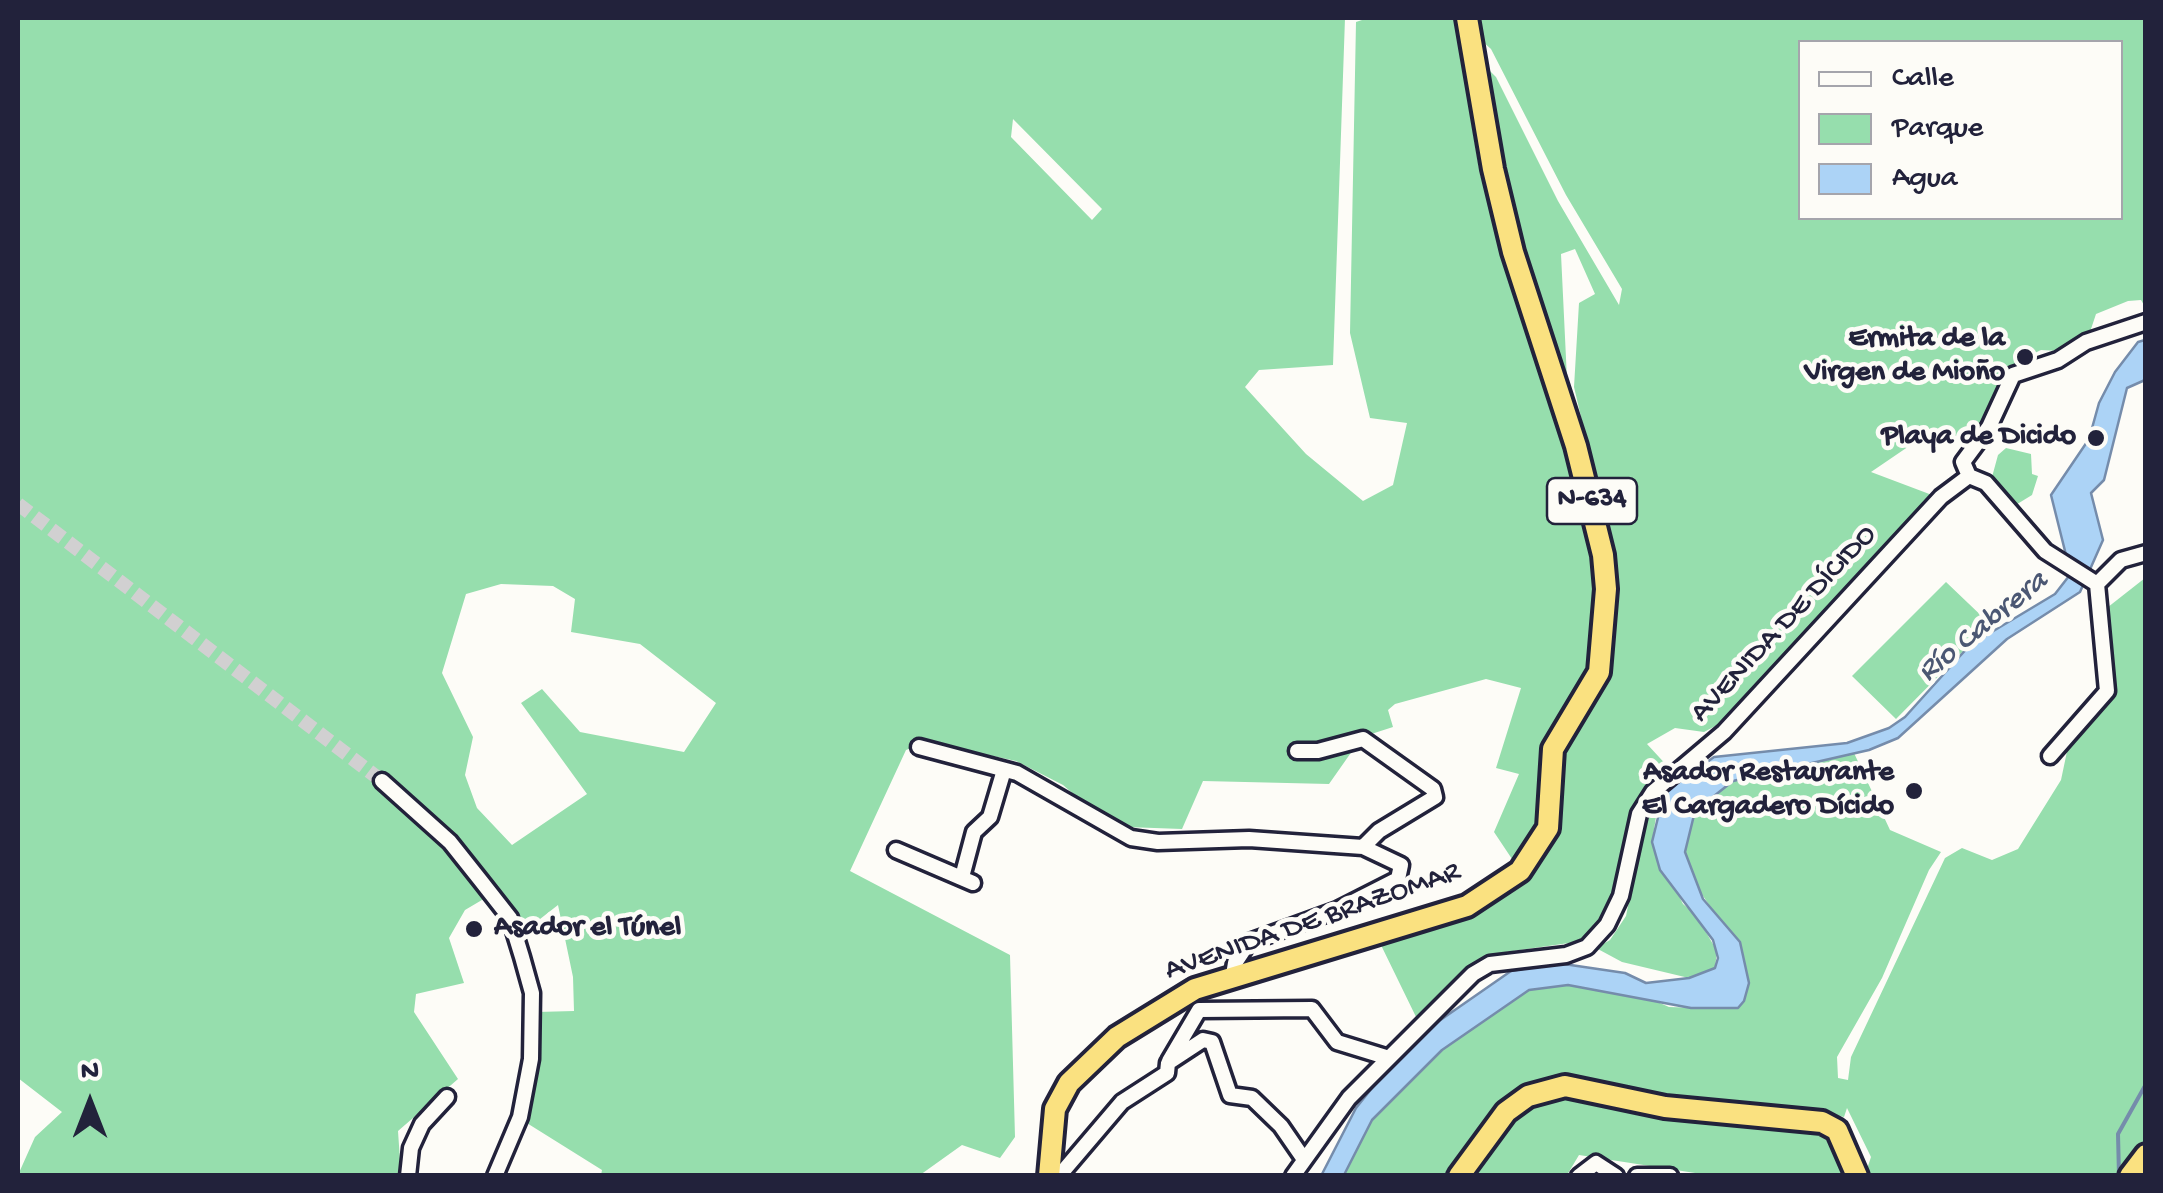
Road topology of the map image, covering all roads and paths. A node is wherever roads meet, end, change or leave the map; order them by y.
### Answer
1 (1468, 18) edge
2 (2146, 322) edge
3 (1969, 476) junction
4 (2146, 553) edge
5 (2097, 584) junction
6 (919, 747) dead end
7 (1296, 750) dead end
8 (2050, 756) dead end
9 (1004, 770) junction
10 (382, 780) tunnel mouth
11 (1363, 847) junction
12 (896, 850) dead end
13 (1234, 975) junction
14 (1389, 1058) junction
15 (1168, 1063) junction
16 (447, 1096) dead end
17 (2146, 1154) edge
18 (1304, 1158) junction
19 (408, 1176) edge
20 (495, 1176) edge
21 (1049, 1176) edge
22 (1059, 1176) edge
23 (1293, 1176) edge
24 (1459, 1176) edge
25 (1578, 1176) edge
26 (1616, 1176) edge
27 (1637, 1176) edge
28 (1670, 1176) edge
29 (1856, 1176) edge
30 (2130, 1176) edge

1 - 13 highway, AVENIDA DE BRAZOMAR / N-634
2 - 3 street
3 - 5 street
3 - 14 street, AVENIDA DE DÍCIDO
4 - 5 street
5 - 8 street
6 - 9 street
7 - 11 street
9 - 11 street
9 - 12 street
10 - 20 street
11 - 13 street
13 - 21 highway, AVENIDA DE BRAZOMAR / N-634
14 - 15 street
14 - 18 street, AVENIDA DE DÍCIDO
15 - 18 street
15 - 22 street
16 - 19 street
17 - 30 highway
18 - 23 street, AVENIDA DE DÍCIDO
24 - 29 highway
25 - 26 street
27 - 28 street

